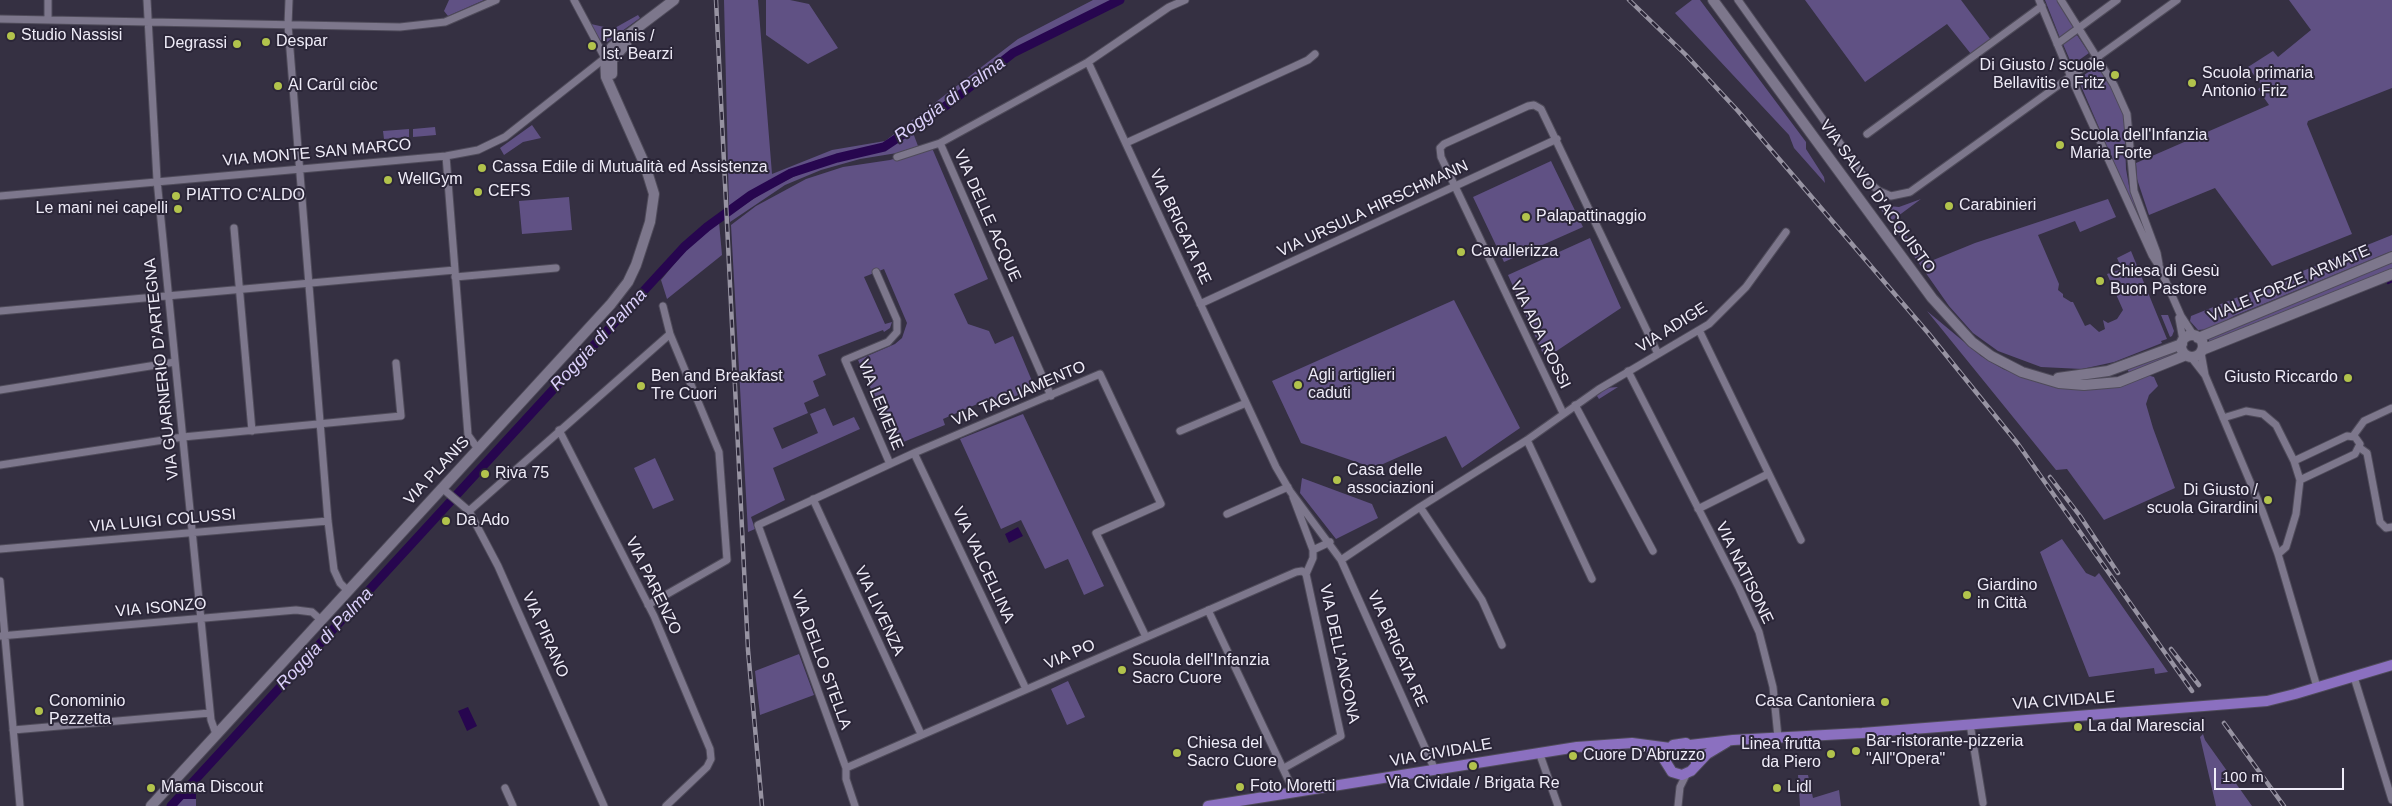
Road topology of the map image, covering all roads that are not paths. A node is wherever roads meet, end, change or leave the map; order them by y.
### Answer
1 (48, 0) edge
2 (146, 0) edge
3 (289, 0) edge
4 (496, 0) edge
5 (574, 0) edge
6 (674, 0) edge
7 (682, 0) edge
8 (1185, 0) edge
9 (1713, 0) edge
10 (1738, 0) edge
11 (2061, 0) edge
12 (2117, 0) edge
13 (2176, 0) edge
14 (2041, 3) edge
15 (0, 19) edge
16 (48, 20) junction
17 (146, 22) junction
18 (288, 25) junction
19 (2079, 28) junction
20 (2057, 44) junction
21 (1314, 54) dead end
22 (2097, 57) junction
23 (609, 59) junction
24 (1088, 62) junction
25 (2070, 76) junction
26 (1867, 134) dead end
27 (1557, 139) junction
28 (940, 143) junction
29 (1126, 143) junction
30 (446, 156) junction
31 (897, 157) dead end
32 (300, 168) junction
33 (158, 180) junction
34 (1455, 187) junction
35 (0, 196) edge
36 (234, 228) dead end
37 (1786, 232) dead end
38 (2392, 257) edge
39 (2159, 266) junction
40 (556, 268) dead end
41 (876, 272) dead end
42 (455, 274) junction
43 (2392, 274) edge
44 (309, 283) junction
45 (240, 290) junction
46 (169, 295) junction
47 (2174, 301) junction
48 (1200, 304) junction
49 (663, 306) dead end
50 (0, 311) edge
51 (1699, 330) junction
52 (670, 334) junction
53 (2196, 337) junction
54 (2182, 342) junction
55 (1658, 354) junction
56 (2195, 354) junction
57 (175, 362) junction
58 (396, 363) dead end
59 (1628, 371) junction
60 (2045, 379) junction
61 (0, 390) edge
62 (1051, 396) junction
63 (1246, 403) junction
64 (1575, 405) junction
65 (2392, 408) edge
66 (1563, 413) junction
67 (2223, 418) junction
68 (320, 425) junction
69 (559, 430) junction
70 (252, 431) junction
71 (1180, 431) dead end
72 (2353, 436) junction
73 (183, 437) junction
74 (1527, 440) junction
75 (2360, 448) junction
76 (478, 449) junction
77 (914, 453) junction
78 (2294, 461) junction
79 (890, 464) junction
80 (0, 465) edge
81 (1768, 474) junction
82 (2300, 480) junction
83 (1289, 489) junction
84 (444, 490) junction
85 (812, 499) junction
86 (1420, 507) junction
87 (1698, 509) junction
88 (469, 512) junction
89 (1226, 514) dead end
90 (1311, 517) junction
91 (328, 521) junction
92 (1301, 521) junction
93 (758, 525) joint
94 (2391, 528) edge
95 (192, 533) junction
96 (1801, 540) dead end
97 (1330, 542) junction
98 (0, 549) edge
99 (1313, 550) junction
100 (1653, 551) dead end
101 (2278, 554) junction
102 (1341, 560) junction
103 (1306, 574) junction
104 (1592, 579) dead end
105 (0, 581) edge
106 (348, 591) junction
107 (648, 605) junction
108 (1208, 610) junction
109 (200, 618) junction
110 (321, 620) junction
111 (2, 635) edge
112 (1146, 637) junction
113 (1502, 645) dead end
114 (2392, 664) edge
115 (2354, 677) junction
116 (2316, 688) junction
117 (1026, 689) junction
118 (210, 713) junction
119 (1970, 724) junction
120 (13, 730) junction
121 (216, 734) junction
122 (921, 734) junction
123 (1778, 738) junction
124 (1733, 740) junction
125 (1642, 744) junction
126 (1690, 745) junction
127 (1670, 748) junction
128 (1540, 752) junction
129 (1666, 761) junction
130 (1696, 764) junction
131 (846, 768) junction
132 (1284, 768) junction
133 (1435, 770) junction
134 (1672, 772) junction
135 (1687, 773) junction
136 (505, 788) dead end
137 (1680, 788) junction
138 (1294, 792) junction
139 (160, 795) junction
140 (1246, 799) junction
141 (2392, 800) edge
142 (1983, 803) dead end
143 (20, 806) edge
144 (151, 806) edge
145 (161, 806) edge
146 (513, 806) edge
147 (604, 806) edge
148 (666, 806) edge
149 (855, 806) edge
150 (1208, 806) edge
151 (1229, 806) edge
152 (1558, 806) edge
153 (1678, 806) edge

1 - 16 street
2 - 17 street, VIA GUARNERIO D'ARTEGNA
3 - 18 street
4 - 18 street
5 - 23 street
6 - 23 street
7 - 23 street
8 - 24 street, VIA DELLE ACQUE
9 - 60 street, VIA SALVO D'ACQUISTO
10 - 25 street
11 - 19 street
12 - 19 street
13 - 22 street
14 - 20 street
14 - 26 street
15 - 16 street
16 - 17 street
17 - 18 street
17 - 33 street, VIA GUARNERIO D'ARTEGNA
18 - 32 street
19 - 20 street
19 - 22 street
20 - 25 street
21 - 29 street
22 - 25 street
22 - 39 street
23 - 30 street, VIA MONTE SAN MARCO
23 - 76 street, VIA PLANIS
24 - 28 street, VIA DELLE ACQUE
24 - 29 street, VIA BRIGATA RE
25 - 39 street
27 - 34 street, VIA URSULA HIRSCHMANN
27 - 34 street, VIA ADA ROSSI
27 - 55 street
28 - 31 street
28 - 62 street, VIA DELLE ACQUE
29 - 48 street, VIA BRIGATA RE
30 - 32 street, VIA MONTE SAN MARCO
30 - 42 street
32 - 33 street, VIA MONTE SAN MARCO
32 - 44 street
33 - 35 street, VIA MONTE SAN MARCO
33 - 46 street, VIA GUARNERIO D'ARTEGNA
34 - 48 street, VIA URSULA HIRSCHMANN
34 - 66 street, VIA ADA ROSSI
36 - 45 street
37 - 51 street, VIA ADIGE
38 - 53 street, VIALE FORZE ARMATE
39 - 47 street
40 - 42 street
41 - 79 street, VIA LEMENE
42 - 44 street
42 - 76 street
43 - 56 street, VIALE FORZE ARMATE
44 - 45 street
44 - 68 street
45 - 46 street
45 - 70 street
46 - 50 street
46 - 57 street, VIA GUARNERIO D'ARTEGNA
47 - 53 street
47 - 54 street
48 - 63 street, VIA BRIGATA RE
49 - 52 street
51 - 55 street, VIA ADIGE
51 - 81 street
52 - 69 street
52 - 107 street
53 - 54 street, VIALE FORZE ARMATE
53 - 56 street
54 - 56 street
54 - 60 street, VIA SALVO D'ACQUISTO
55 - 59 street, VIA ADIGE
56 - 60 street, VIA SALVO D'ACQUISTO
56 - 67 street
57 - 61 street
57 - 73 street, VIA GUARNERIO D'ARTEGNA
58 - 68 street
59 - 64 street, VIA ADIGE
59 - 87 street, VIA NATISONE
62 - 77 street, VIA TAGLIAMENTO
62 - 112 street, VIA TAGLIAMENTO
63 - 71 street
63 - 83 street, VIA BRIGATA RE
64 - 66 street, VIA ADIGE
64 - 100 street
65 - 72 street
66 - 74 street, VIA ADIGE
67 - 78 street
67 - 101 street
68 - 70 street
68 - 91 street
69 - 88 street
69 - 107 street, VIA PARENZO
70 - 73 street
72 - 75 street
72 - 78 street
73 - 80 street
73 - 95 street, VIA GUARNERIO D'ARTEGNA
74 - 86 street, VIA ADIGE
74 - 104 street
75 - 82 street
75 - 94 street
76 - 84 street, VIA PLANIS
77 - 79 street, VIA TAGLIAMENTO
77 - 117 street, VIA VALCELLINA
78 - 82 street
79 - 85 street, VIA TAGLIAMENTO
81 - 87 street, VIA NATISONE
81 - 96 street
82 - 101 street
83 - 89 street
83 - 90 street, VIA BRIGATA RE
83 - 92 street, VIA BRIGATA RE
84 - 88 street, VIA PIRANO
84 - 106 street, VIA PLANIS
85 - 93 street, VIA TAGLIAMENTO
85 - 122 street, VIA LIVENZA
86 - 102 street, VIA ADIGE
86 - 113 street
87 - 123 street, VIA NATISONE
88 - 147 street, VIA PIRANO
90 - 92 street
90 - 97 street, VIA BRIGATA RE
91 - 95 street, VIA LUIGI COLUSSI
91 - 106 street
92 - 99 street, VIA BRIGATA RE
93 - 131 street, VIA DELLO STELLA
95 - 98 street, VIA LUIGI COLUSSI
95 - 109 street, VIA GUARNERIO D'ARTEGNA
97 - 99 street
97 - 102 street, VIA BRIGATA RE
99 - 103 street
101 - 116 street
102 - 133 street, VIA BRIGATA RE
103 - 108 street, VIA PO
103 - 132 street, VIA DELL'ANCONA
105 - 111 street
106 - 110 street, VIA PLANIS
107 - 148 street, VIA PARENZO
108 - 112 street, VIA PO
108 - 132 street
109 - 110 street, VIA ISONZO
109 - 111 street, VIA ISONZO
109 - 118 street, VIA GUARNERIO D'ARTEGNA
110 - 121 street, VIA PLANIS
111 - 120 street
112 - 117 street, VIA PO
114 - 115 main road, VIA CIVIDALE
115 - 116 main road, VIA CIVIDALE
115 - 141 street
116 - 119 main road, VIA CIVIDALE
117 - 122 street, VIA PO
118 - 120 street
118 - 121 street, VIA GUARNERIO D'ARTEGNA
119 - 123 main road, VIA CIVIDALE
119 - 142 street
120 - 143 street
121 - 139 street, VIA PLANIS
122 - 131 street, VIA PO
123 - 124 main road, VIA CIVIDALE
124 - 126 main road, VIA CIVIDALE
124 - 130 main road, VIA CIVIDALE
125 - 127 main road, VIA CIVIDALE
125 - 128 main road, VIA CIVIDALE
125 - 129 main road
126 - 127 main road, VIA CIVIDALE
126 - 130 main road
127 - 129 main road
128 - 133 main road, VIA CIVIDALE
128 - 152 street
129 - 134 main road
130 - 135 main road, VIA CIVIDALE
131 - 149 street, VIA DELLO STELLA
132 - 138 street
133 - 138 main road, VIA CIVIDALE
134 - 135 main road
134 - 137 street
135 - 137 street
136 - 146 street
137 - 153 street
138 - 140 main road, VIA CIVIDALE
139 - 144 street, VIA PLANIS
139 - 145 street
140 - 150 main road, VIA CIVIDALE
140 - 151 main road, VIA CIVIDALE

